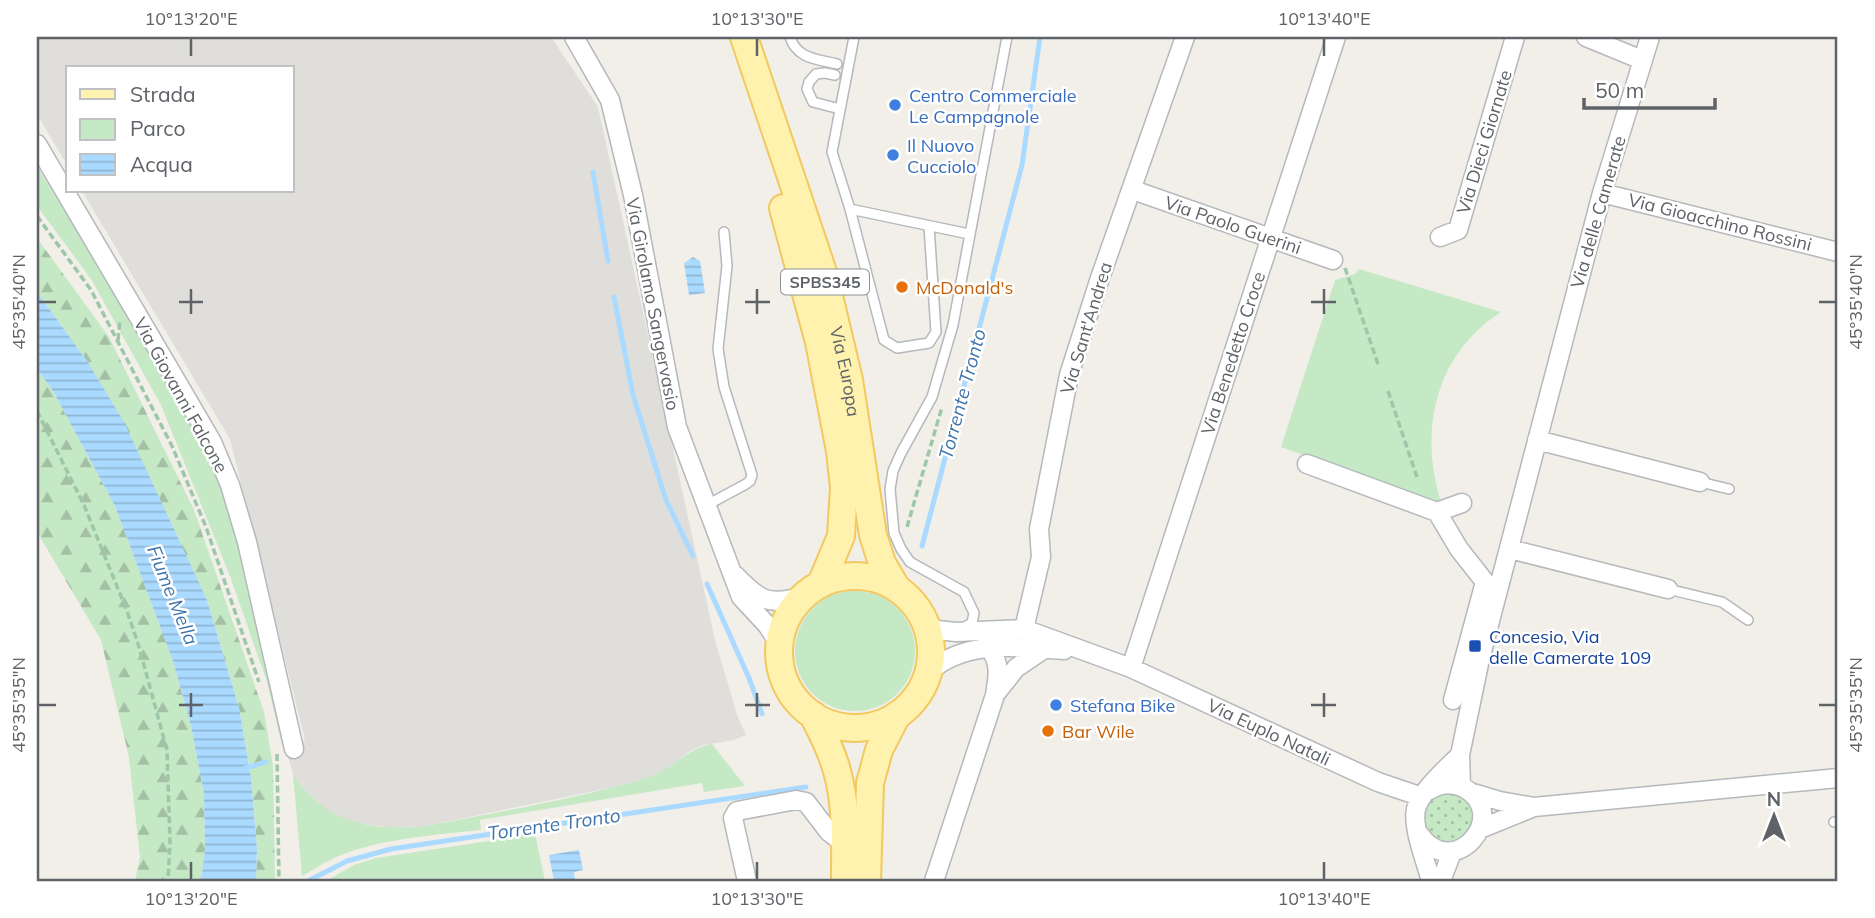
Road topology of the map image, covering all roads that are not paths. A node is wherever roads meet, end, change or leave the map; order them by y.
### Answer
1 (574, 37) edge
2 (727, 37) edge
3 (744, 37) edge
4 (790, 37) edge
5 (854, 37) edge
6 (1007, 37) edge
7 (1185, 37) edge
8 (1336, 37) edge
9 (1516, 37) edge
10 (1586, 37) edge
11 (1650, 37) edge
12 (1642, 61) junction
13 (837, 64) dead end
14 (835, 75) dead end
15 (840, 109) junction
16 (37, 144) edge
17 (1133, 190) junction
18 (1602, 193) junction
19 (850, 209) junction
20 (929, 226) junction
21 (724, 232) dead end
22 (969, 234) junction
23 (1440, 237) dead end
24 (1270, 238) junction
25 (1838, 252) edge
26 (1333, 260) road end
27 (1537, 440) junction
28 (1307, 464) dead end
29 (1700, 482) joint
30 (1729, 489) dead end
31 (1462, 503) dead end
32 (707, 505) junction
33 (1437, 512) junction
34 (1504, 547) junction
35 (732, 572) junction
36 (896, 587) junction
37 (1668, 589) joint
38 (812, 590) junction
39 (1748, 620) dead end
40 (928, 629) junction
41 (1024, 629) junction
42 (956, 632) junction
43 (779, 643) junction
44 (989, 648) junction
45 (1044, 649) junction
46 (1081, 651) junction
47 (1131, 668) junction
48 (929, 672) junction
49 (995, 695) junction
50 (1453, 700) dead end
51 (813, 715) junction
52 (897, 715) junction
53 (285, 750) road end
54 (1460, 755) junction
55 (1838, 778) edge
56 (1378, 782) junction
57 (1465, 789) junction
58 (1425, 794) junction
59 (1534, 807) junction
60 (1417, 828) junction
61 (1480, 829) junction
62 (845, 844) junction
63 (1452, 852) junction
64 (747, 881) edge
65 (845, 881) edge
66 (867, 881) edge
67 (934, 881) edge
68 (1431, 881) edge
69 (1441, 881) edge

1 - 32 street, Via Girolamo Sangervasio
2 - 38 main road, Via Europa / SPBS345
3 - 36 main road, Via Europa / SPBS345
4 - 13 lane
5 - 15 lane
6 - 22 lane
7 - 17 street, Via Sant'Andrea
8 - 24 street, Via Benedetto Croce
9 - 23 street, Via Dieci Giornate
10 - 12 street
11 - 12 street, Via delle Camerate
12 - 18 street, Via delle Camerate
14 - 15 lane
15 - 19 lane
16 - 53 street, Via Giovanni Falcone
17 - 24 street, Via Paolo Guerini
17 - 41 street, Via Sant'Andrea
18 - 25 street, Via Gioacchino Rossini
18 - 27 street, Via delle Camerate
19 - 20 lane
19 - 20 lane
20 - 22 lane
21 - 32 lane
22 - 42 lane
24 - 26 street, Via Paolo Guerini
24 - 47 street, Via Benedetto Croce
27 - 29 street
27 - 34 street, Via delle Camerate
28 - 33 street
29 - 30 lane
31 - 33 street
32 - 35 street, Via Girolamo Sangervasio
33 - 50 street
34 - 37 street
34 - 54 street, Via delle Camerate
35 - 38 street, Via Girolamo Sangervasio
35 - 43 street, Via Girolamo Sangervasio
36 - 38 main road, Via Europa / SPBS345
36 - 40 main road, Via Europa / SPBS345
37 - 39 lane
38 - 43 main road, Via Europa / SPBS345
40 - 42 street, Via Euplo Natali
40 - 48 main road, Via Europa / SPBS345
41 - 42 street, Via Euplo Natali
41 - 46 street, Via Euplo Natali
43 - 51 main road, Via Europa / SPBS345
44 - 45 street, Via Euplo Natali
44 - 48 street, Via Euplo Natali
44 - 49 street
45 - 46 street, Via Euplo Natali
45 - 49 street
46 - 47 street, Via Euplo Natali
47 - 56 street, Via Euplo Natali
48 - 52 main road, Via Europa / SPBS345
49 - 67 street
51 - 52 main road, Via Europa / SPBS345
51 - 62 main road, Via Europa / SPBS345
52 - 66 main road, Via Europa / SPBS345
54 - 57 street, Via delle Camerate
54 - 58 street, Via delle Camerate
55 - 59 street
56 - 58 street, Via Euplo Natali
56 - 60 street, Via Euplo Natali
57 - 58 street
57 - 59 street
57 - 61 street, Via delle Camerate
58 - 60 street, Via delle Camerate
59 - 61 street
60 - 63 street
60 - 68 street, Via delle Camerate
61 - 63 street
62 - 64 street
62 - 65 main road, Via Europa / SPBS345
63 - 69 street

